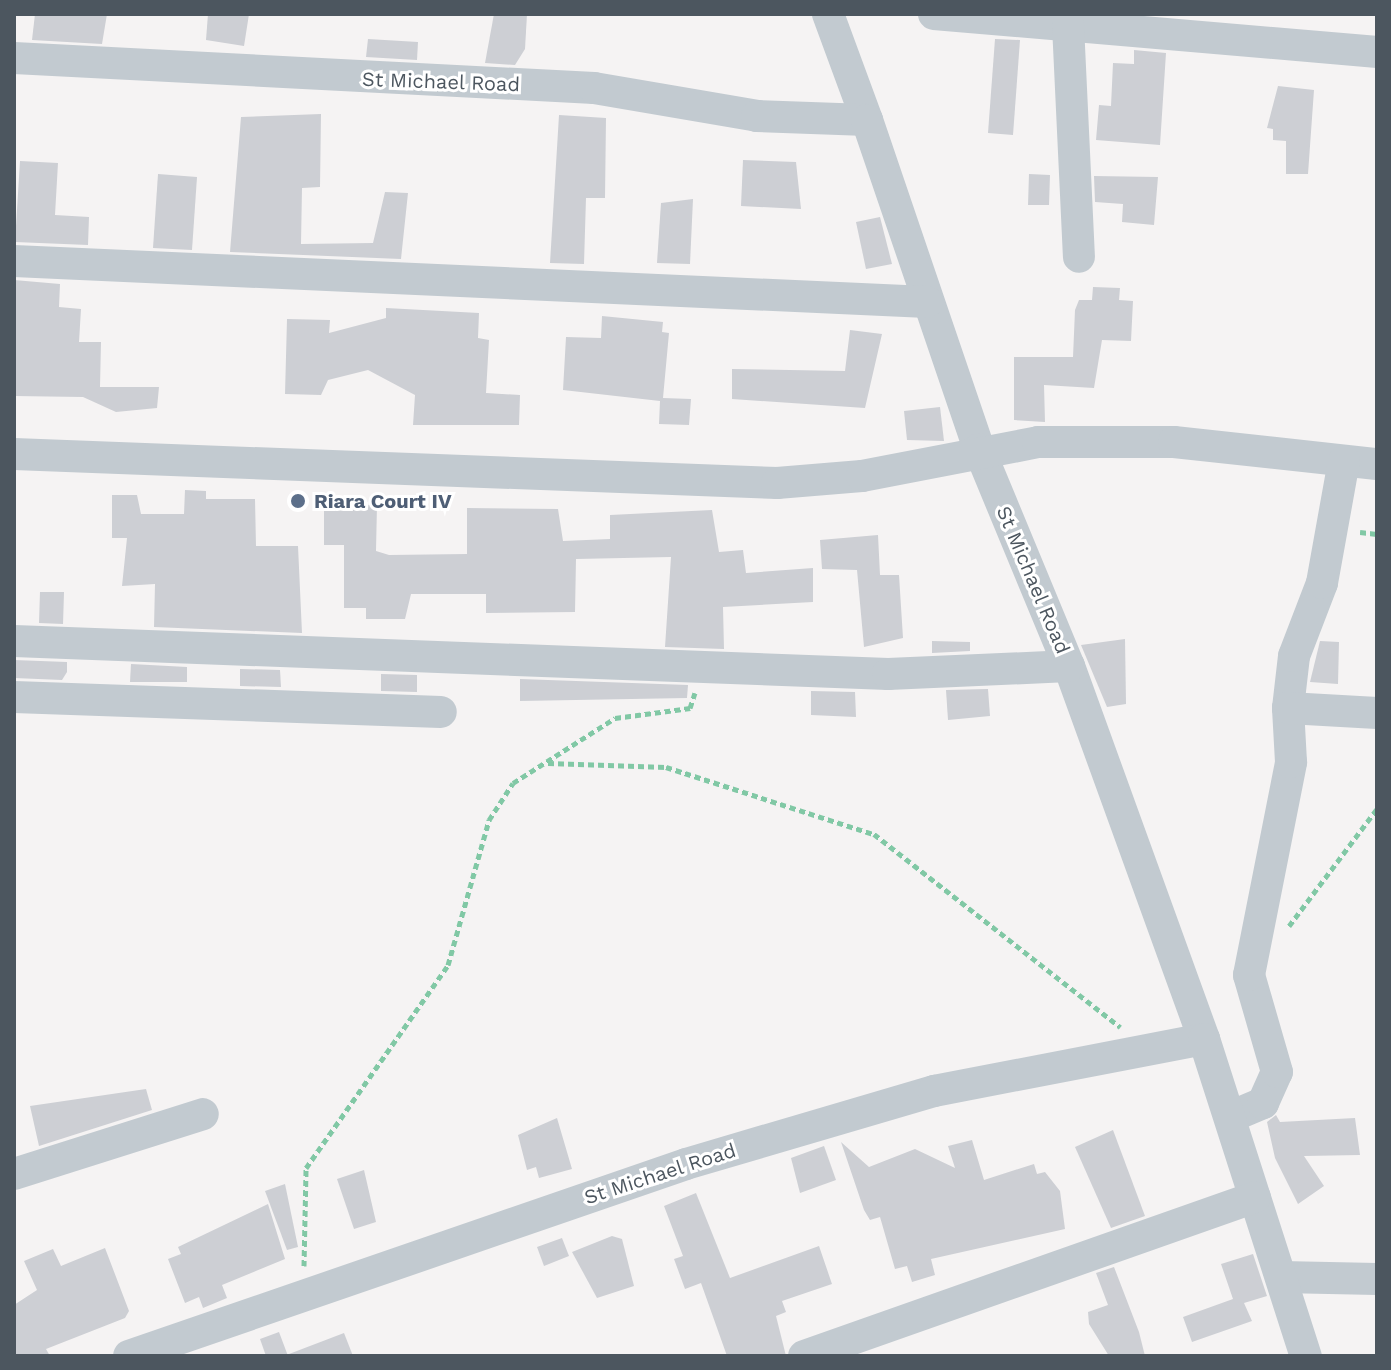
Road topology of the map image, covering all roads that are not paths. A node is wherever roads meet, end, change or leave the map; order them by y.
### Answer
1 (828, 14) edge
2 (934, 14) edge
3 (1068, 25) junction
4 (1377, 52) edge
5 (14, 58) edge
6 (867, 120) junction
7 (1079, 257) dead end
8 (14, 261) edge
9 (927, 302) junction
10 (979, 449) junction
11 (14, 454) edge
12 (1344, 461) junction
13 (1377, 464) edge
14 (14, 641) edge
15 (1069, 666) junction
16 (14, 697) edge
17 (1288, 708) junction
18 (441, 712) dead end
19 (1377, 713) edge
20 (1204, 1039) junction
21 (203, 1114) dead end
22 (1230, 1117) junction
23 (14, 1174) edge
24 (1255, 1197) junction
25 (1281, 1277) junction
26 (1377, 1279) edge
27 (129, 1356) edge
28 (804, 1356) edge
29 (1306, 1356) edge

1 - 6 street, St Michael Road
2 - 3 street
3 - 4 street
3 - 7 street
5 - 6 street, St Michael Road
6 - 9 street, St Michael Road
8 - 9 street
9 - 10 street, St Michael Road
10 - 11 street
10 - 12 street
10 - 15 street, St Michael Road
12 - 13 street
12 - 17 street
14 - 15 street
15 - 20 street, St Michael Road
16 - 18 street
17 - 19 street
17 - 22 street
20 - 22 street, St Michael Road
20 - 27 street, St Michael Road
21 - 23 street
22 - 24 street, St Michael Road
24 - 25 street, St Michael Road
24 - 28 street
25 - 26 street
25 - 29 street, St Michael Road

